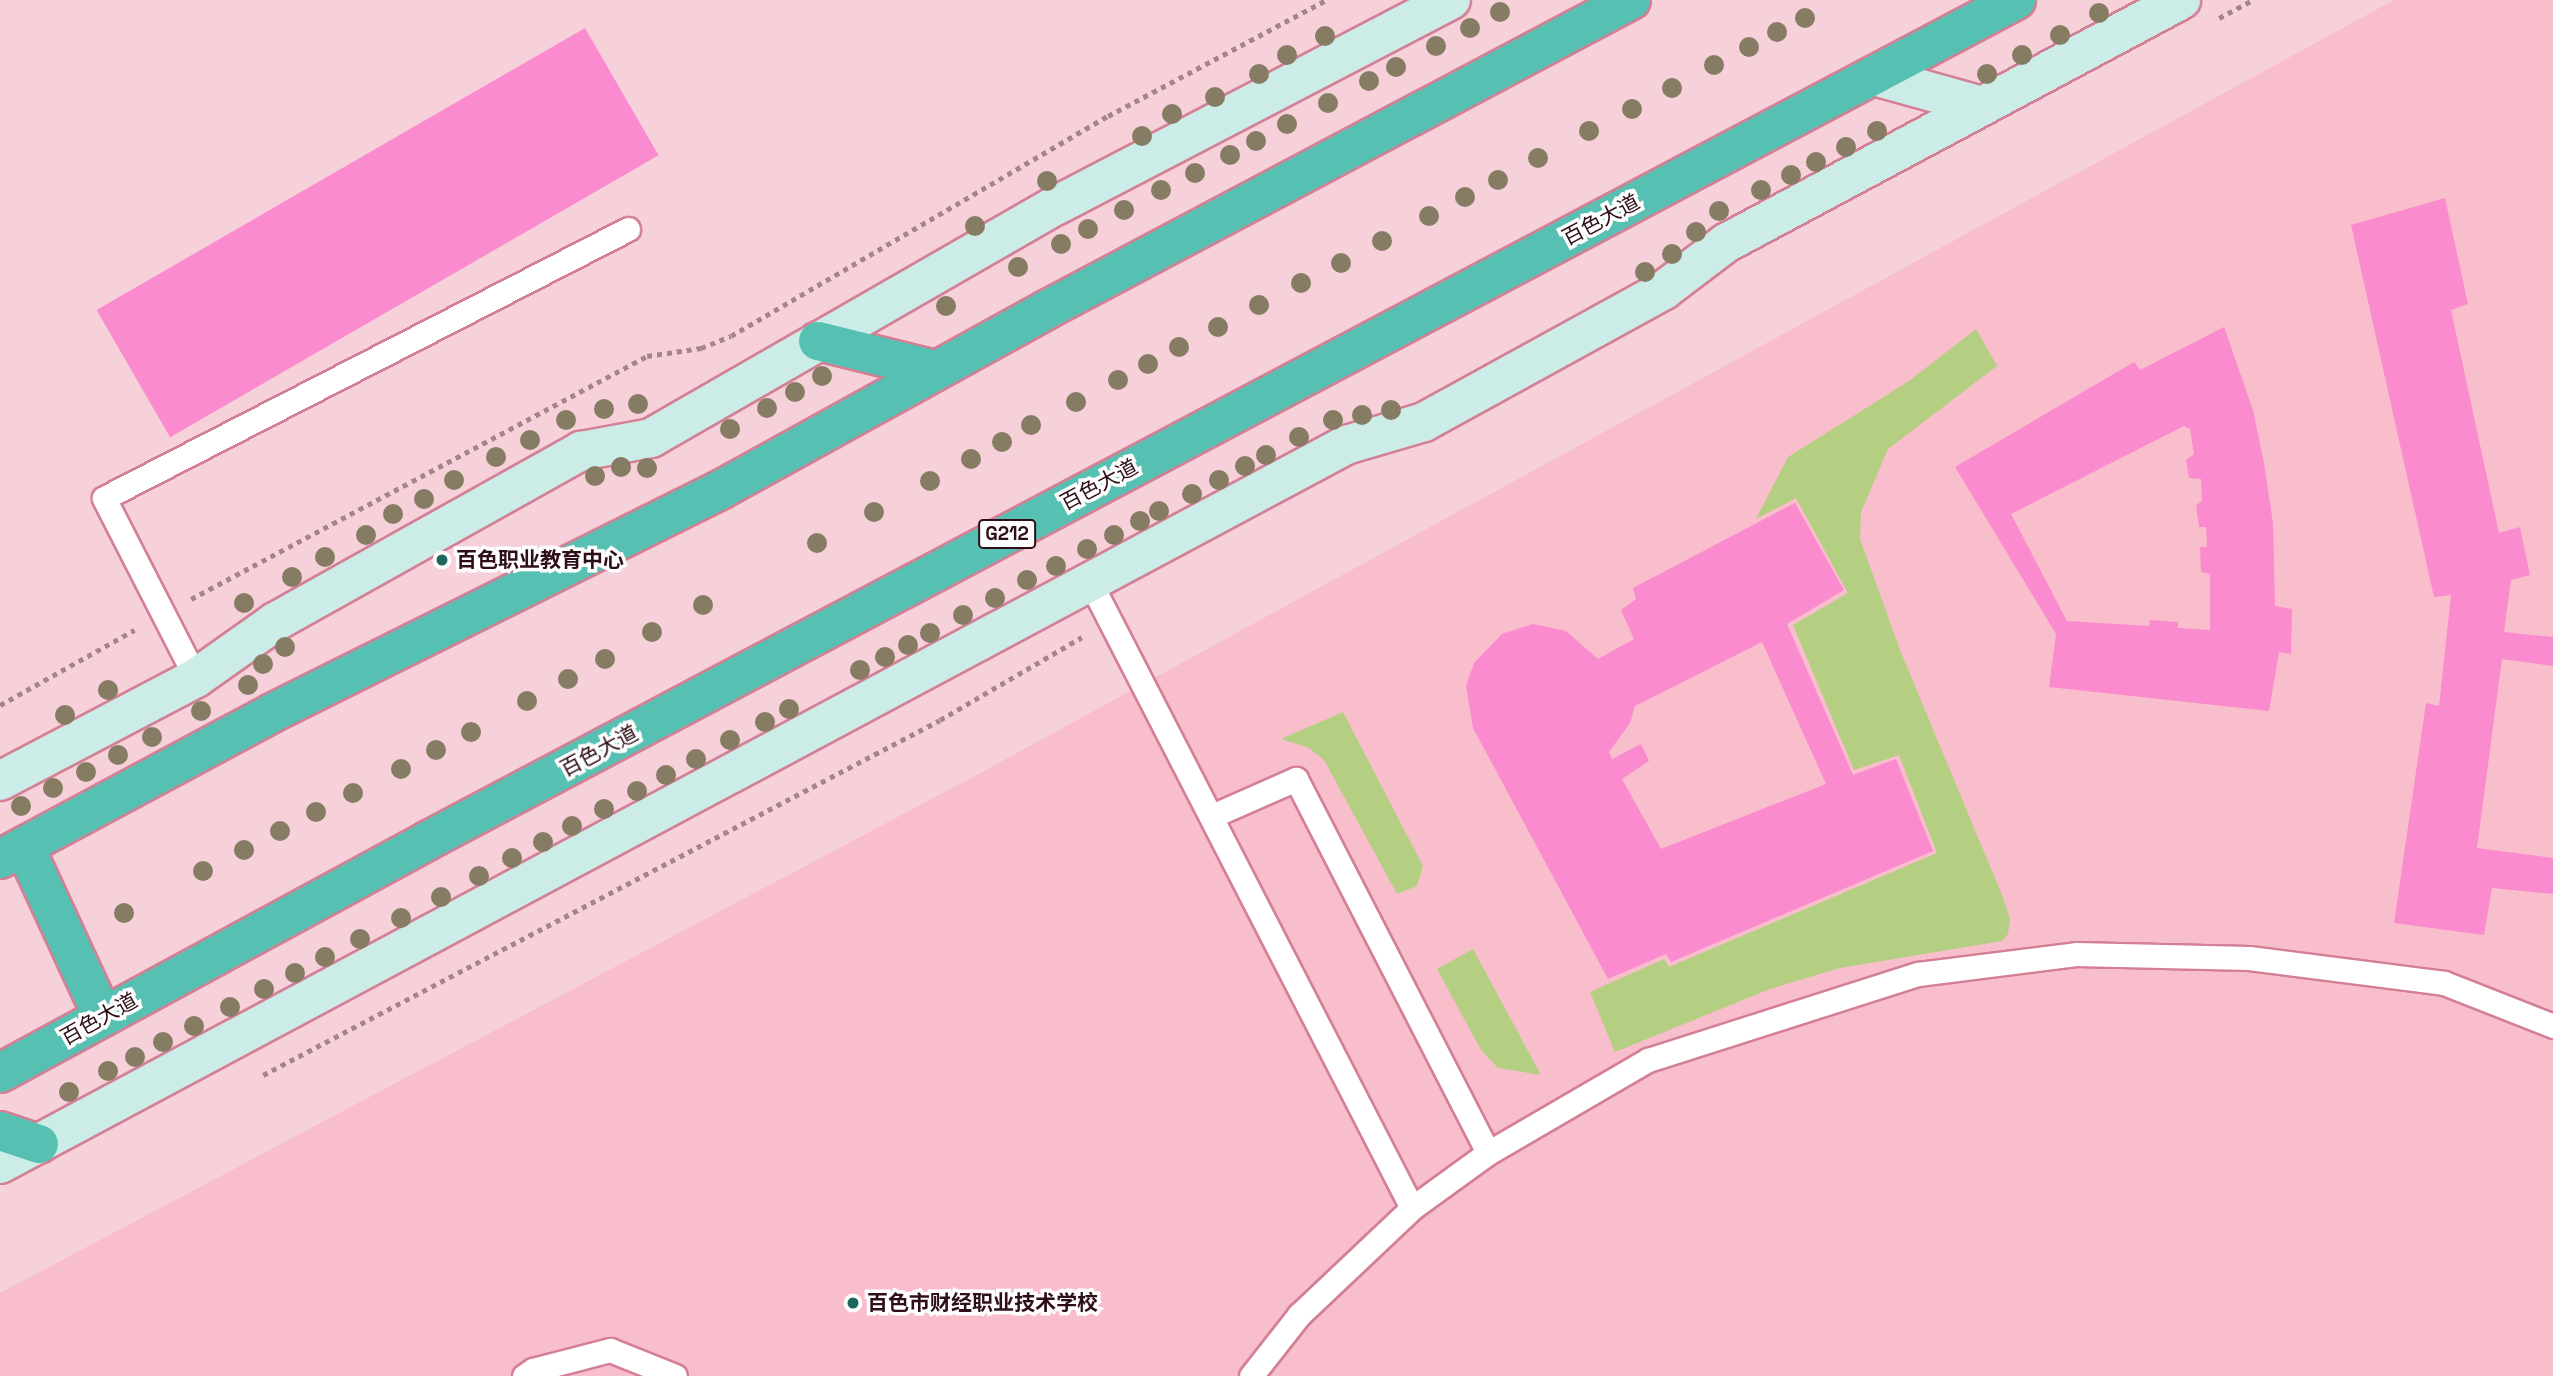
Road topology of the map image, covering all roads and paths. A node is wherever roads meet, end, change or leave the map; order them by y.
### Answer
1 (1326, 0) edge
2 (1451, 0) edge
3 (1631, 0) edge
4 (2016, 0) edge
5 (2181, 0) edge
6 (1874, 76) junction
7 (1982, 106) junction
8 (628, 229) dead end
9 (818, 341) junction
10 (936, 370) junction
11 (1089, 579) junction
12 (164, 614) junction
13 (196, 678) junction
14 (0, 705) edge
15 (0, 781) edge
16 (1212, 816) junction
17 (12, 853) edge
18 (103, 1017) junction
19 (2553, 1026) edge
20 (0, 1073) edge
21 (0, 1131) edge
22 (39, 1144) junction
23 (1488, 1153) junction
24 (0, 1164) edge
25 (1412, 1208) junction
26 (524, 1376) edge
27 (675, 1376) edge
28 (1251, 1376) edge

1 - 12 path
2 - 9 street
3 - 10 highway
4 - 6 highway, 百色大道 / G212
5 - 7 street
6 - 7 street
6 - 18 highway, 百色大道 / G212
7 - 11 street
8 - 12 lane
9 - 10 highway
9 - 13 street
10 - 17 highway
11 - 16 lane
11 - 22 street
12 - 13 lane
12 - 14 path
13 - 15 street
16 - 23 lane
16 - 25 lane
17 - 18 highway
18 - 20 highway, 百色大道 / G212
19 - 23 lane
21 - 22 highway
22 - 24 street
23 - 25 lane
25 - 28 lane
26 - 27 lane

